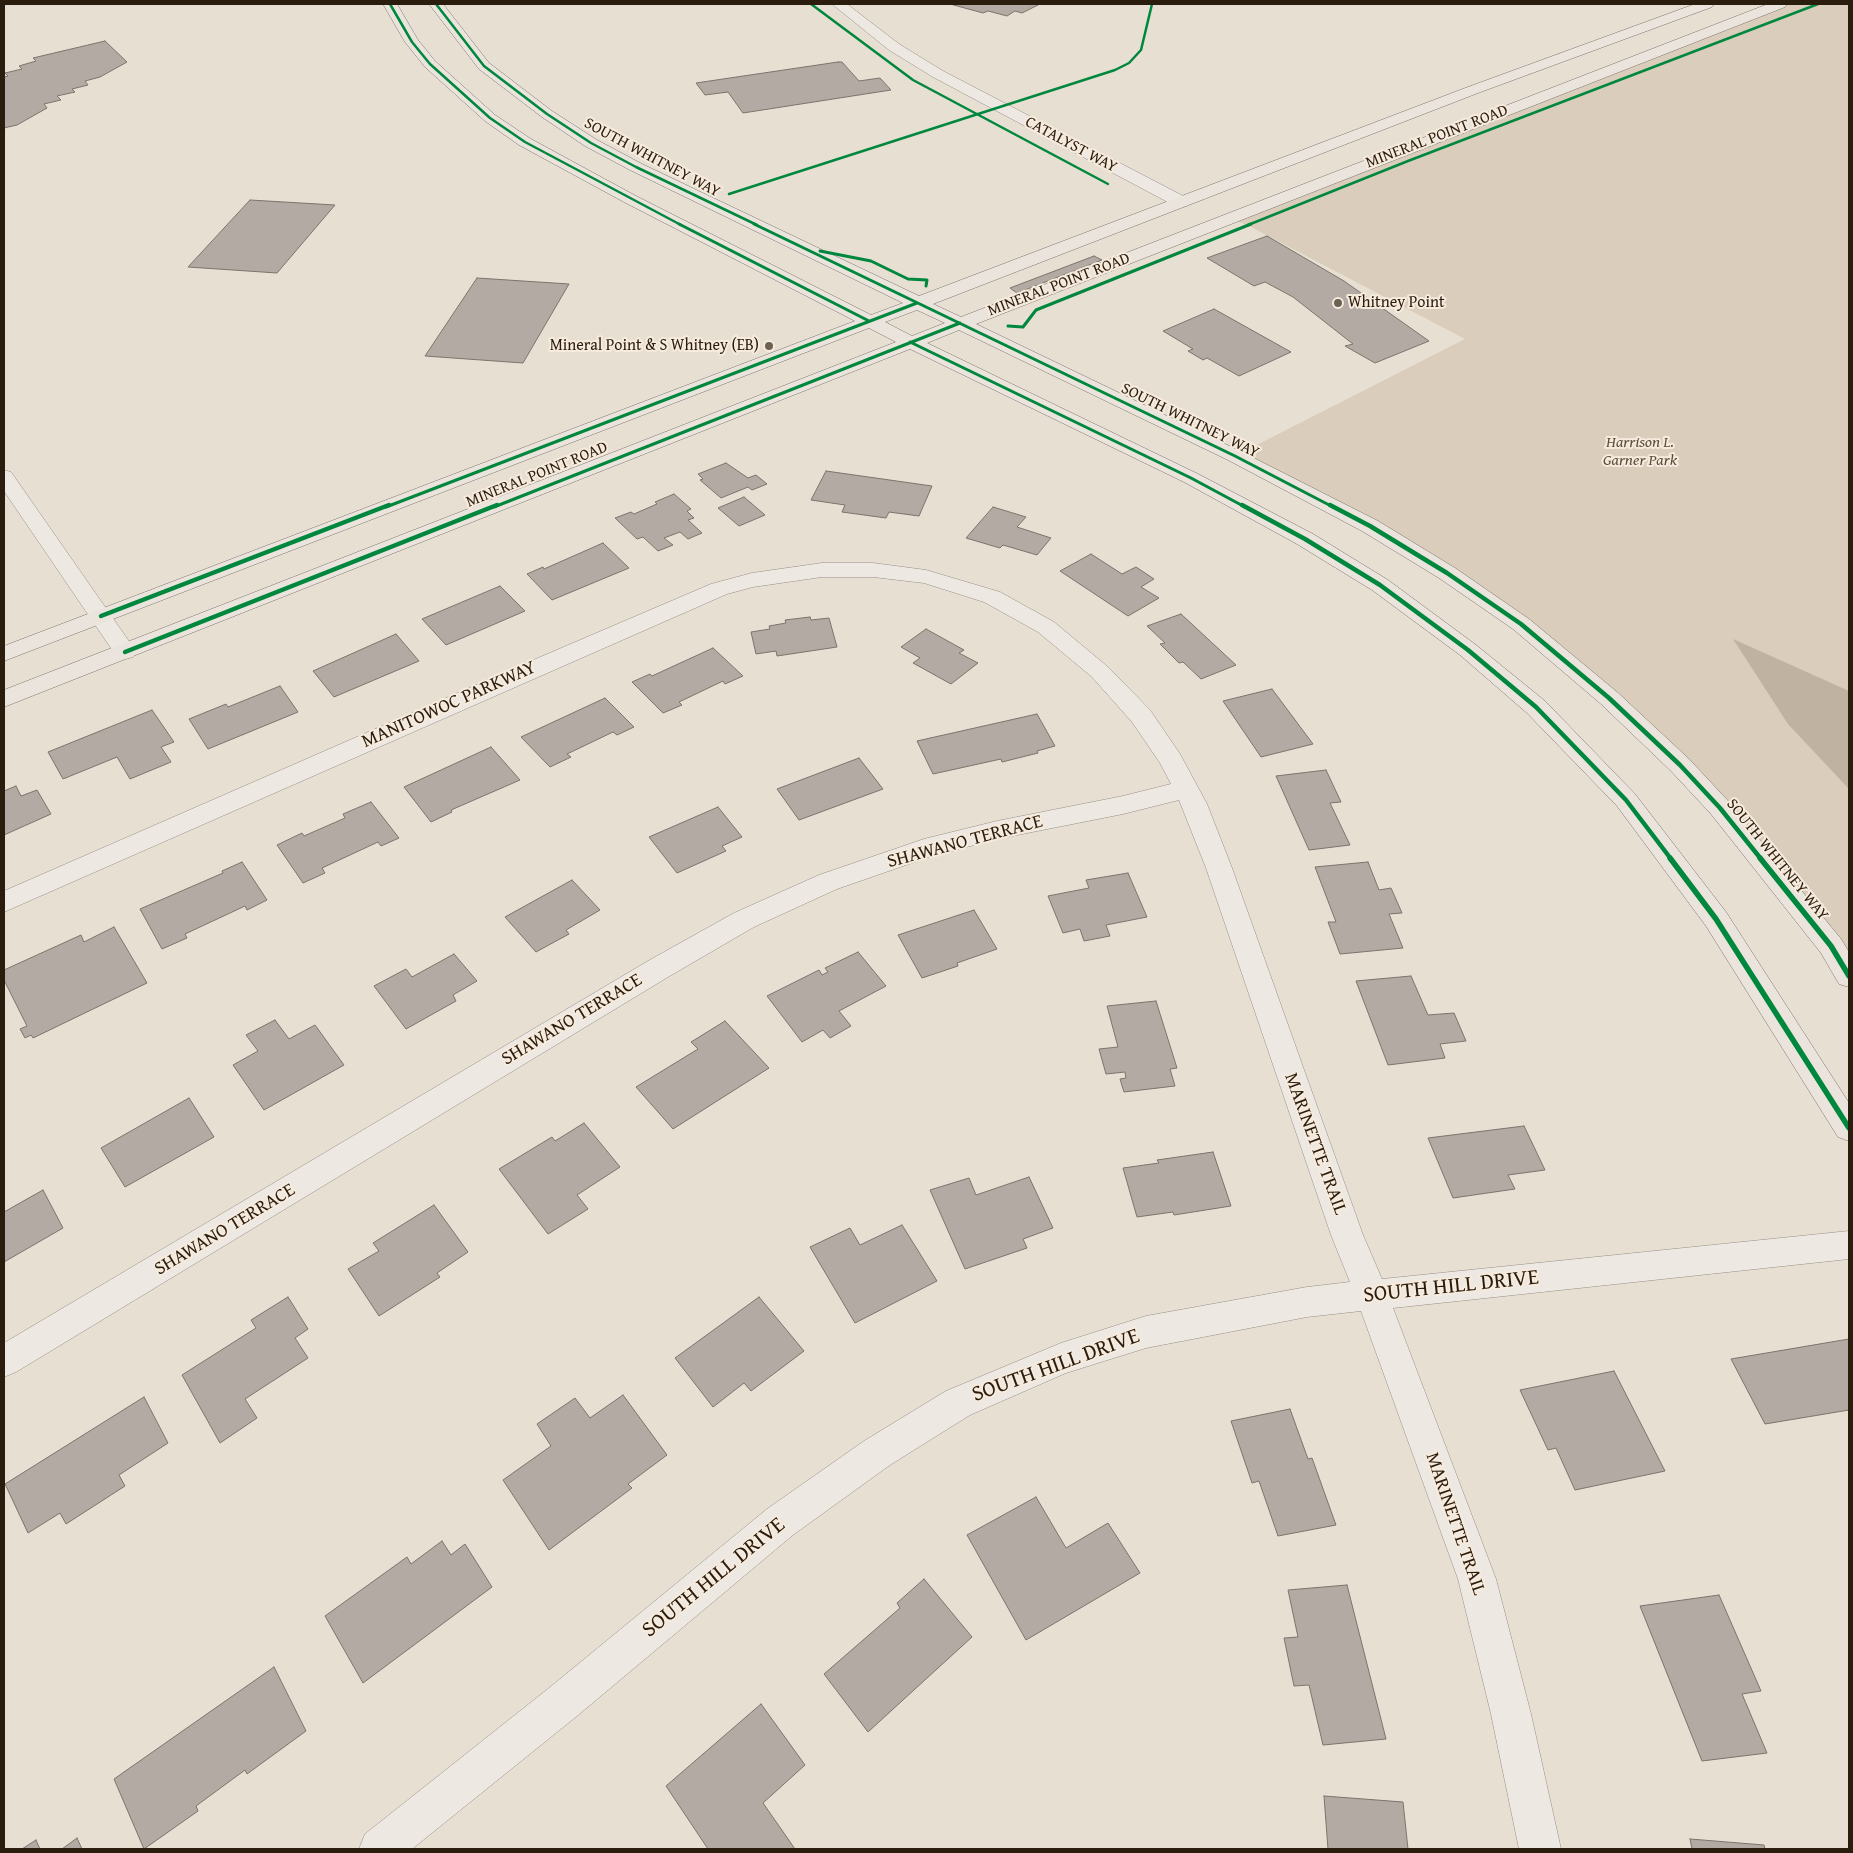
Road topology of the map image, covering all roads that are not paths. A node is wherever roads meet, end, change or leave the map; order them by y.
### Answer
1 (390, 4) edge
2 (436, 4) edge
3 (839, 4) edge
4 (1707, 4) edge
5 (1780, 4) edge
6 (1181, 202) junction
7 (917, 303) junction
8 (869, 321) junction
9 (960, 323) junction
10 (910, 342) junction
11 (4, 476) edge
12 (909, 575) joint
13 (101, 616) junction
14 (125, 652) junction
15 (4, 654) edge
16 (4, 698) edge
17 (1186, 789) junction
18 (4, 902) edge
19 (1849, 976) edge
20 (1849, 1128) edge
21 (1849, 1245) edge
22 (1372, 1295) junction
23 (4, 1361) edge
24 (380, 1849) edge
25 (1540, 1849) edge

1 - 8 main road
2 - 7 main road, SOUTH WHITNEY WAY
3 - 6 street, CATALYST WAY
4 - 6 main road, MINERAL POINT ROAD
5 - 9 main road, MINERAL POINT ROAD
6 - 7 main road, MINERAL POINT ROAD
7 - 8 main road, MINERAL POINT ROAD
7 - 9 main road, SOUTH WHITNEY WAY
8 - 10 main road
8 - 13 main road, MINERAL POINT ROAD
9 - 10 main road, MINERAL POINT ROAD
9 - 19 main road, SOUTH WHITNEY WAY
10 - 14 main road, MINERAL POINT ROAD
10 - 20 main road
11 - 13 street
12 - 17 street, MARINETTE TRAIL
12 - 18 street, MANITOWOC PARKWAY
13 - 14 street
13 - 15 main road, MINERAL POINT ROAD
14 - 16 main road, MINERAL POINT ROAD
17 - 22 street, MARINETTE TRAIL
17 - 23 street, SHAWANO TERRACE
21 - 22 street, SOUTH HILL DRIVE
22 - 24 street, SOUTH HILL DRIVE
22 - 25 street, MARINETTE TRAIL

